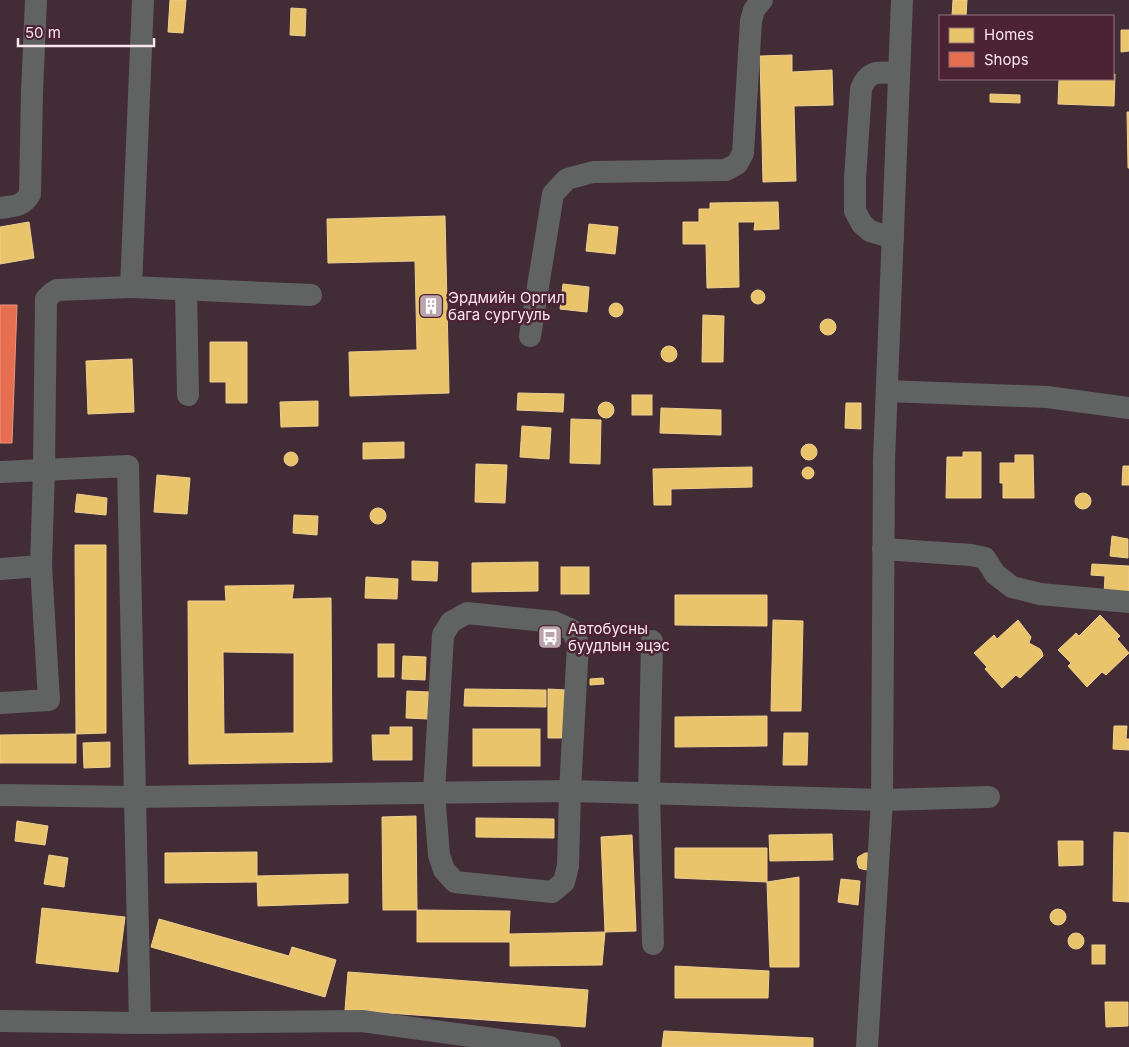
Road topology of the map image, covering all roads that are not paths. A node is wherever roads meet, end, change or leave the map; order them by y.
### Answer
1 (36, 0) edge
2 (142, 0) edge
3 (762, 0) edge
4 (902, 0) edge
5 (899, 73) junction
6 (0, 208) edge
7 (893, 238) junction
8 (131, 287) junction
9 (186, 290) junction
10 (311, 295) dead end
11 (530, 336) dead end
12 (887, 391) junction
13 (188, 395) dead end
14 (1129, 408) edge
15 (44, 470) junction
16 (0, 472) edge
17 (883, 548) junction
18 (41, 566) junction
19 (0, 569) edge
20 (1129, 602) edge
21 (652, 641) dead end
22 (0, 703) edge
23 (570, 791) junction
24 (434, 793) junction
25 (649, 794) junction
26 (0, 795) edge
27 (134, 797) junction
28 (989, 797) dead end
29 (882, 800) junction
30 (653, 944) dead end
31 (0, 1020) edge
32 (140, 1023) junction
33 (550, 1047) edge
34 (867, 1047) edge

1 - 6 street
2 - 8 street
3 - 11 street
4 - 5 street
5 - 7 street
5 - 7 street
7 - 12 street
8 - 9 street
8 - 15 street
9 - 10 street
9 - 13 street
12 - 14 street
12 - 17 street
15 - 16 street
15 - 18 street
15 - 27 street
17 - 20 street
17 - 29 street
18 - 19 street
18 - 22 street
21 - 25 street
23 - 24 street
23 - 24 street
23 - 24 street
23 - 25 street
24 - 27 street
25 - 29 street
25 - 30 street
26 - 27 street
27 - 32 street
28 - 29 street
29 - 34 street
31 - 32 street
32 - 33 street

